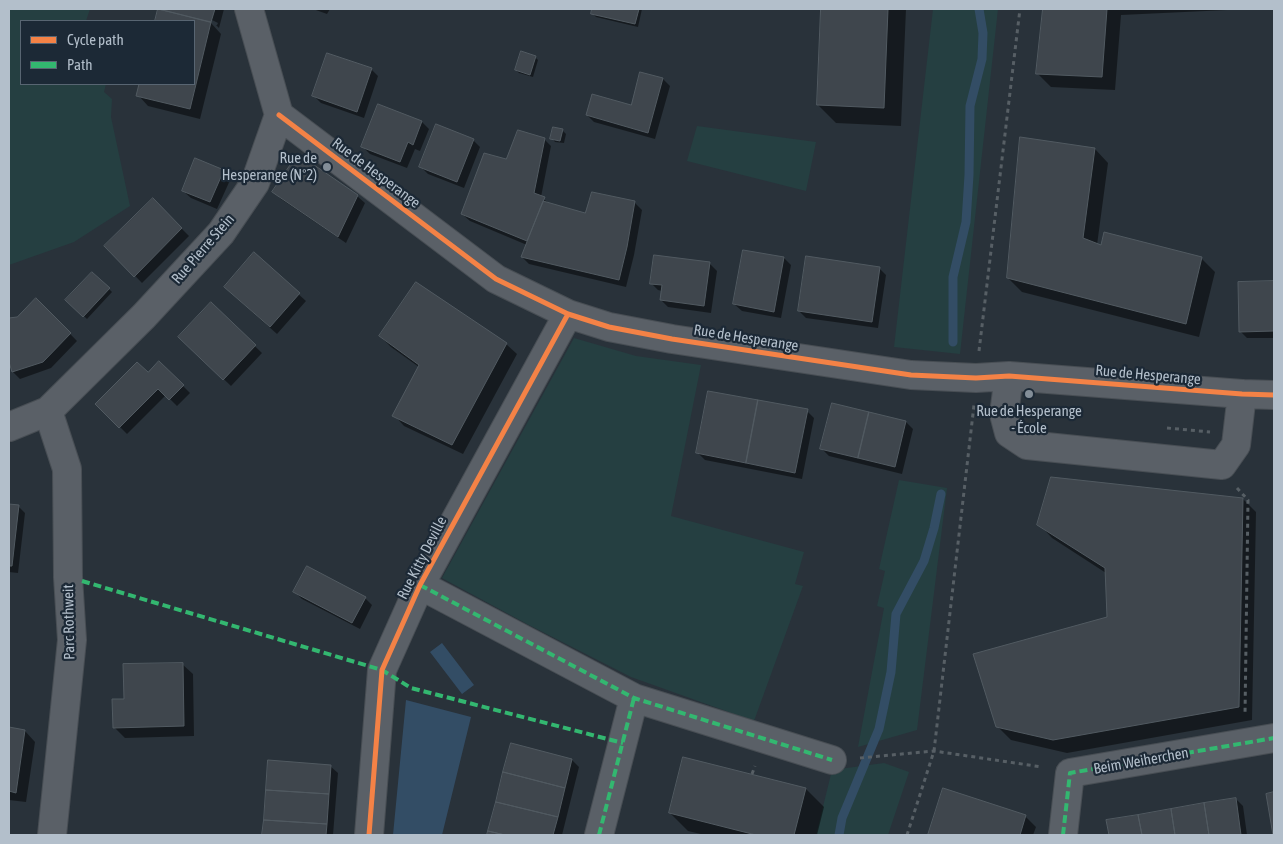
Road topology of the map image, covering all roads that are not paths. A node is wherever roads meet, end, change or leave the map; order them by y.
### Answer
1 (249, 9) edge
2 (278, 115) junction
3 (568, 314) junction
4 (1009, 376) junction
5 (1242, 394) junction
6 (1274, 395) edge
7 (48, 411) junction
8 (9, 427) edge
9 (420, 585) junction
10 (634, 698) junction
11 (1274, 738) edge
12 (832, 760) dead end
13 (52, 835) edge
14 (369, 835) edge
15 (599, 835) edge
16 (1064, 835) edge

1 - 2 street
2 - 3 street, Rue de Hesperange
2 - 7 street, Rue Pierre Stein
3 - 4 street, Rue de Hesperange
3 - 9 street, Rue Kitty Deville
4 - 5 street, Rue de Hesperange
4 - 5 street
5 - 6 street, Rue de Hesperange
7 - 8 street, Rue Pierre Stein
7 - 13 street, Parc Rothweit
9 - 10 street, Rue Kitty Deville
9 - 14 street, Rue Kitty Deville
10 - 12 street, Rue Kitty Deville
10 - 15 street
11 - 16 street, Beim Weiherchen

